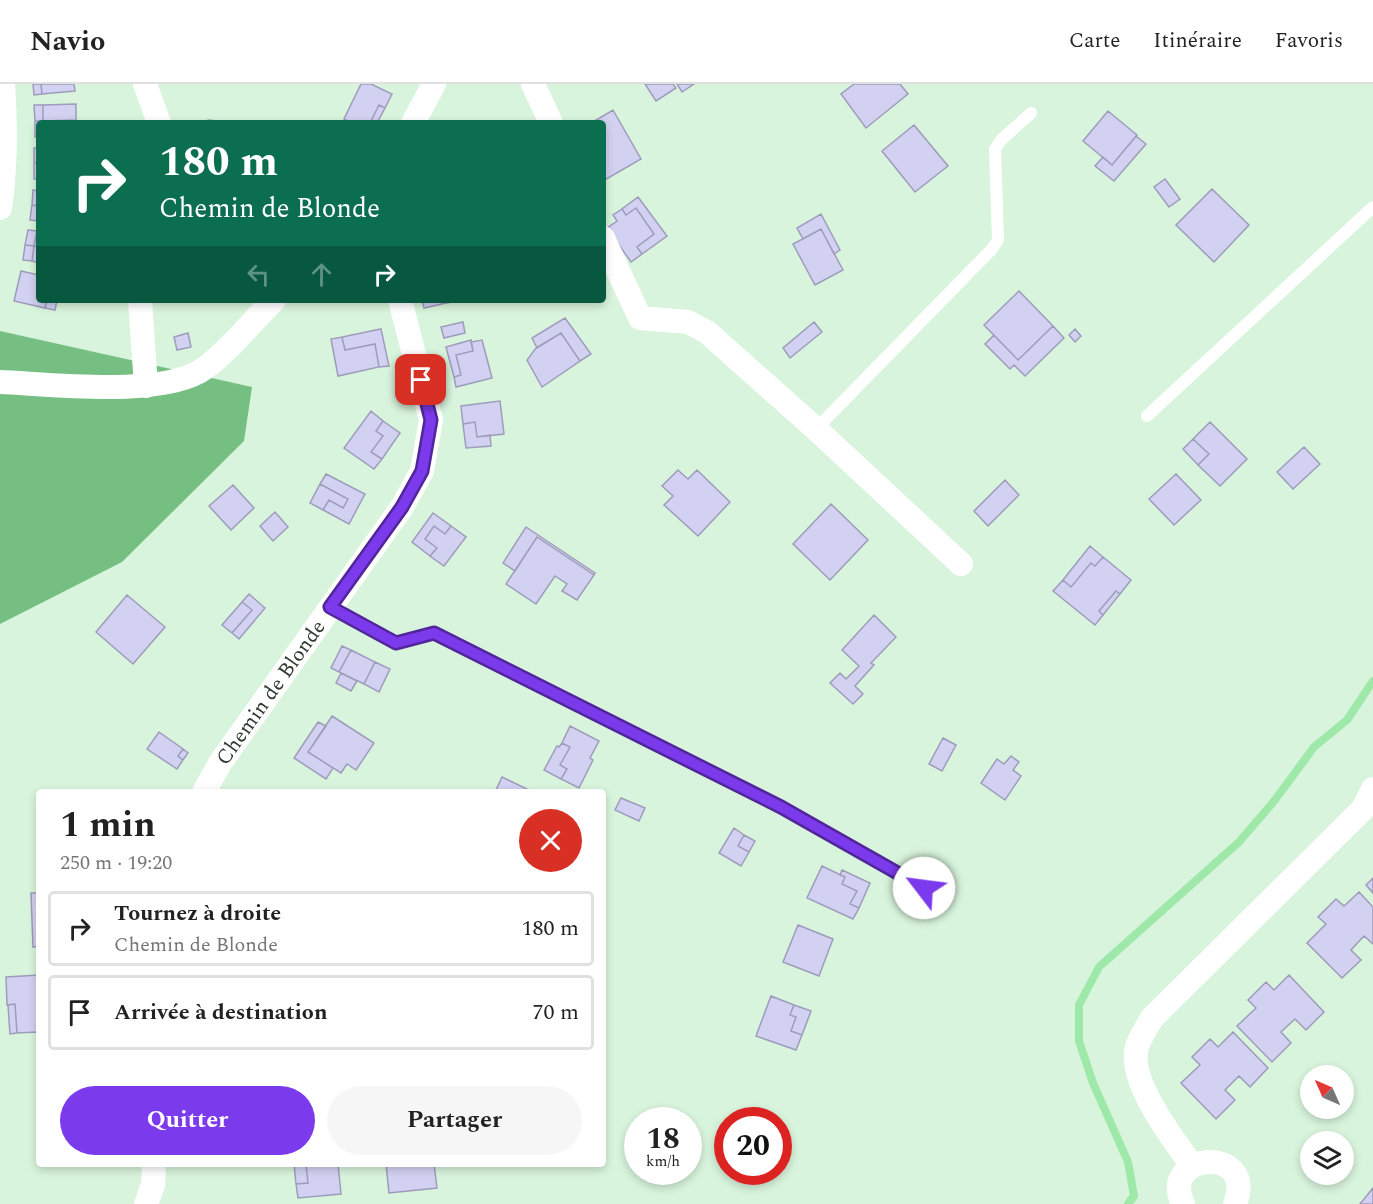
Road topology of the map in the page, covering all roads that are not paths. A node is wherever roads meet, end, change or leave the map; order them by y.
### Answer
1 (3, 84) edge
2 (145, 84) edge
3 (435, 84) edge
4 (533, 84) edge
5 (1031, 112) dead end
6 (158, 120) edge
7 (415, 120) edge
8 (550, 120) edge
9 (1373, 207) edge
10 (0, 208) edge
11 (606, 244) edge
12 (140, 303) edge
13 (271, 303) edge
14 (401, 303) edge
15 (0, 382) edge
16 (146, 386) junction
17 (1147, 416) dead end
18 (816, 429) junction
19 (961, 564) dead end
20 (330, 607) junction
21 (206, 789) edge
22 (1373, 789) edge
23 (924, 888) dead end
24 (1192, 1165) junction
25 (154, 1167) edge
26 (146, 1204) edge
27 (1183, 1204) edge
28 (1235, 1204) edge

1 - 10 street
2 - 6 street
3 - 7 street
4 - 8 street
5 - 18 lane
9 - 17 lane
11 - 18 street
12 - 16 street
13 - 16 street
14 - 20 street, Chemin de Blonde
15 - 16 street
18 - 19 street
20 - 21 street, Chemin de Blonde
20 - 23 lane
22 - 24 street
24 - 27 street
24 - 28 street
25 - 26 street

